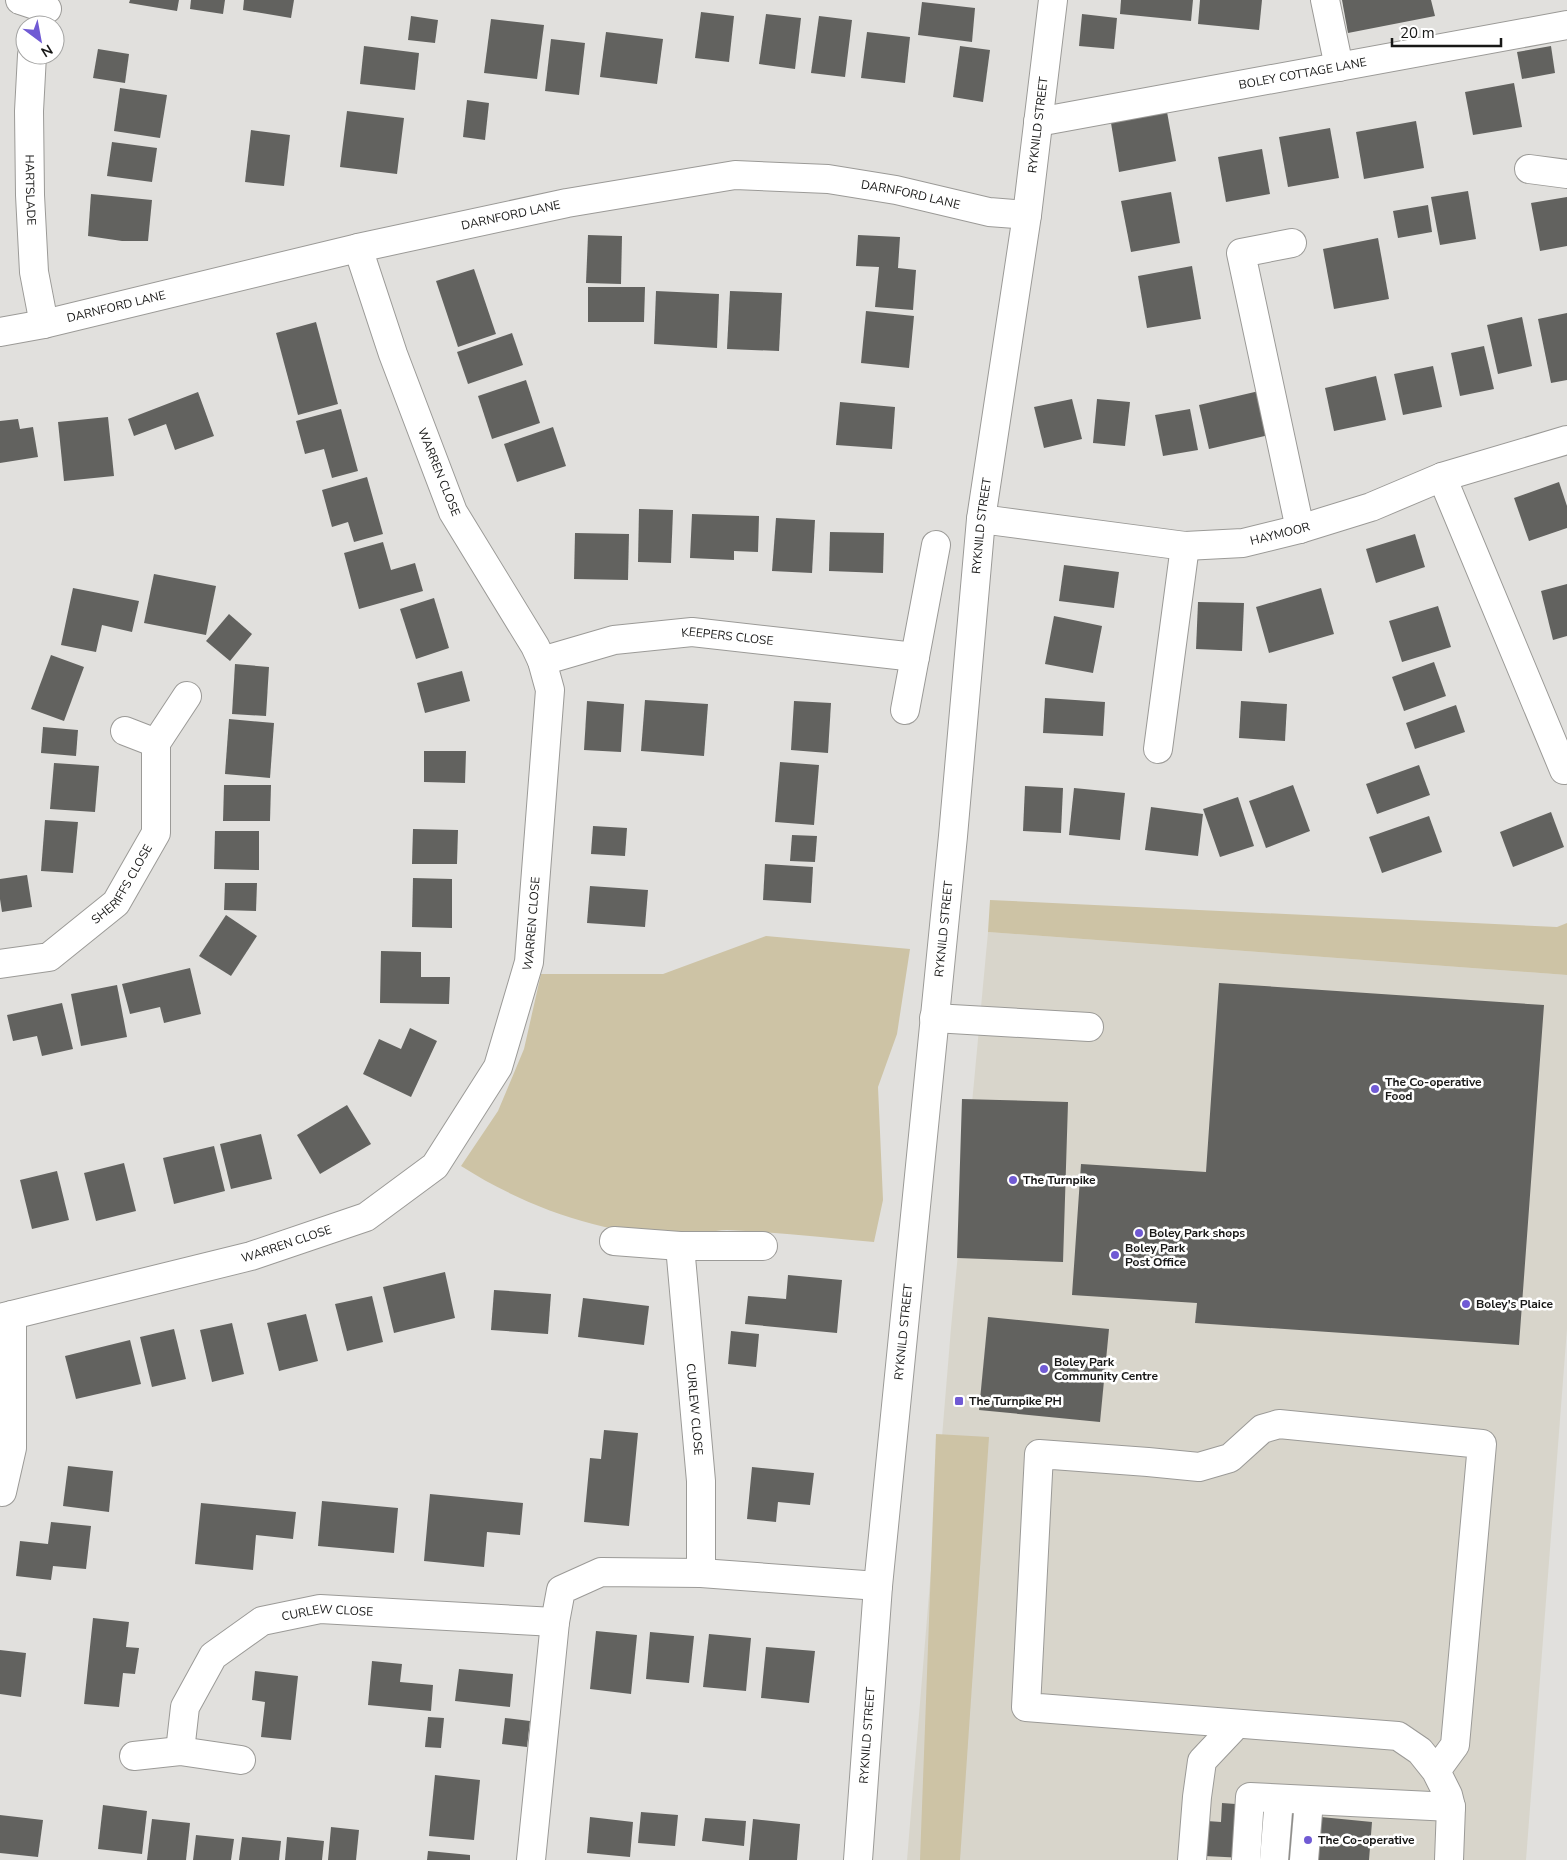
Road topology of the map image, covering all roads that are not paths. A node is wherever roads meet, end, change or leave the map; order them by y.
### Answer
1 (20, 0) edge
2 (1053, 0) edge
3 (1325, 0) edge
4 (47, 11) edge
5 (1567, 25) edge
6 (31, 65) edge
7 (1339, 67) junction
8 (1038, 122) junction
9 (1529, 169) dead end
10 (1567, 174) edge
11 (1027, 215) junction
12 (1292, 243) dead end
13 (358, 248) junction
14 (44, 324) junction
15 (0, 332) edge
16 (1567, 440) edge
17 (1442, 477) junction
18 (981, 519) junction
19 (1300, 529) junction
20 (936, 545) dead end
21 (1185, 546) junction
22 (915, 657) junction
23 (542, 662) junction
24 (186, 696) dead end
25 (904, 710) dead end
26 (125, 731) dead end
27 (156, 742) junction
28 (1158, 748) dead end
29 (1564, 770) dead end
30 (0, 964) edge
31 (934, 1018) junction
32 (1088, 1027) dead end
33 (614, 1240) dead end
34 (680, 1246) junction
35 (763, 1246) dead end
36 (6, 1316) edge
37 (6, 1448) edge
38 (2, 1492) dead end
39 (701, 1573) junction
40 (878, 1586) junction
41 (555, 1622) junction
42 (1236, 1725) junction
43 (180, 1751) junction
44 (134, 1756) dead end
45 (241, 1760) dead end
46 (1436, 1771) junction
47 (1279, 1798) junction
48 (1308, 1801) junction
49 (1451, 1807) junction
50 (531, 1860) edge
51 (858, 1860) edge
52 (1192, 1860) edge
53 (1246, 1860) edge
54 (1274, 1860) edge
55 (1304, 1860) edge
56 (1449, 1860) edge

1 - 4 street
2 - 8 street, RYKNILD STREET
3 - 7 street
5 - 7 street, BOLEY COTTAGE LANE
6 - 14 street, HARTSLADE
7 - 8 street, BOLEY COTTAGE LANE
8 - 11 street, RYKNILD STREET
9 - 10 street
11 - 13 street, DARNFORD LANE
11 - 18 street, RYKNILD STREET
12 - 19 street
13 - 14 street, DARNFORD LANE
13 - 23 street, WARREN CLOSE
14 - 15 street, DARNFORD LANE
16 - 17 street, HAYMOOR
17 - 19 street, HAYMOOR
17 - 29 street
18 - 21 street, HAYMOOR
18 - 31 street, RYKNILD STREET
19 - 21 street, HAYMOOR
20 - 22 street
21 - 28 street
22 - 23 street, KEEPERS CLOSE
22 - 25 street
23 - 36 street, WARREN CLOSE
24 - 27 street
26 - 27 street
27 - 30 street, SHERIFFS CLOSE
31 - 32 street
31 - 40 street, RYKNILD STREET
33 - 34 street
34 - 35 street
34 - 39 street, CURLEW CLOSE
36 - 37 street, WARREN CLOSE
37 - 38 street, WARREN CLOSE
39 - 40 street
39 - 41 street
40 - 51 street, RYKNILD STREET
41 - 43 street, CURLEW CLOSE
41 - 50 street
42 - 46 street
42 - 46 street
42 - 52 street
43 - 44 street
43 - 45 street
46 - 49 street
47 - 48 street
47 - 53 street
47 - 54 street
48 - 49 street
48 - 55 street
49 - 56 street

